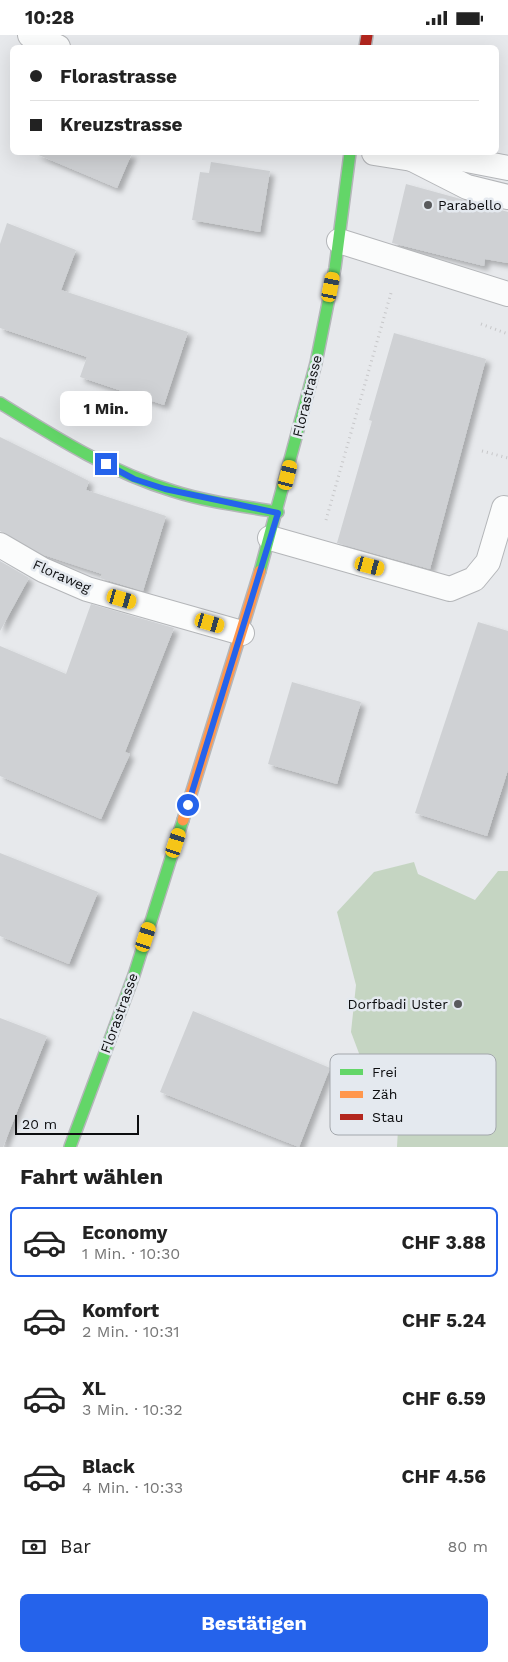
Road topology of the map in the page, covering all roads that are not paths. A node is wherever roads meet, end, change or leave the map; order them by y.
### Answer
1 (30, 35) edge
2 (53, 45) edge
3 (350, 155) edge
4 (387, 155) edge
5 (412, 159) junction
6 (508, 168) edge
7 (508, 197) edge
8 (339, 241) junction
9 (508, 294) edge
10 (0, 403) edge
11 (504, 508) dead end
12 (278, 513) junction
13 (270, 538) junction
14 (0, 545) edge
15 (242, 633) junction
16 (70, 1147) edge

1 - 2 lane
3 - 8 main road, Florastrasse
4 - 5 lane
5 - 6 lane
5 - 7 lane
8 - 9 lane
8 - 12 main road, Florastrasse
10 - 12 main road
11 - 13 lane
12 - 13 main road, Florastrasse
13 - 15 main road, Florastrasse
14 - 15 lane, Floraweg
15 - 16 main road, Florastrasse

